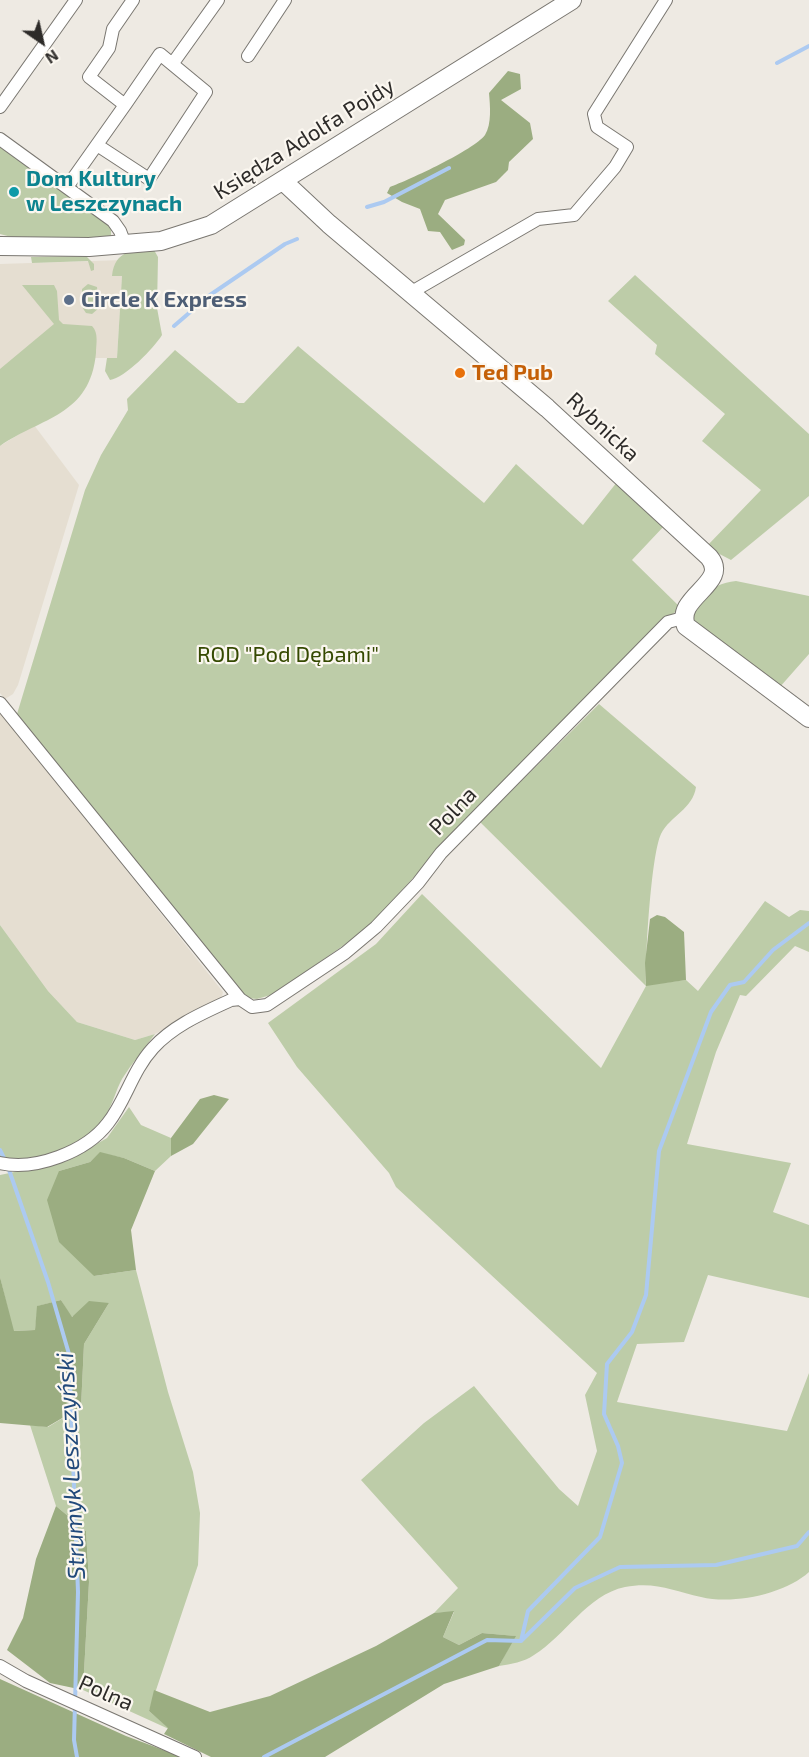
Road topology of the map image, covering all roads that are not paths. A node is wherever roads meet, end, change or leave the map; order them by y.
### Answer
1 (76, 0) edge
2 (133, 0) edge
3 (218, 0) edge
4 (572, 0) edge
5 (666, 0) edge
6 (281, 2) edge
7 (248, 56) dead end
8 (173, 63) junction
9 (125, 105) junction
10 (0, 107) edge
11 (0, 139) edge
12 (97, 145) junction
13 (283, 181) junction
14 (67, 188) junction
15 (125, 244) junction
16 (0, 246) edge
17 (410, 293) junction
18 (683, 618) junction
19 (0, 703) edge
20 (809, 718) edge
21 (240, 999) junction
22 (5, 1164) edge
23 (0, 1666) edge
24 (195, 1757) edge

1 - 10 street
2 - 9 street
3 - 8 street
4 - 13 street, Księdza Adolfa Pojdy
5 - 17 street
6 - 7 street
8 - 9 street
8 - 12 street
9 - 12 street
11 - 14 street
12 - 14 street
13 - 15 street, Księdza Adolfa Pojdy
13 - 17 street, Rybnicka
14 - 15 street
15 - 16 street, Księdza Adolfa Pojdy
17 - 18 street, Rybnicka
18 - 20 street
18 - 21 street, Polna
19 - 21 street
21 - 22 street
23 - 24 street, Polna

